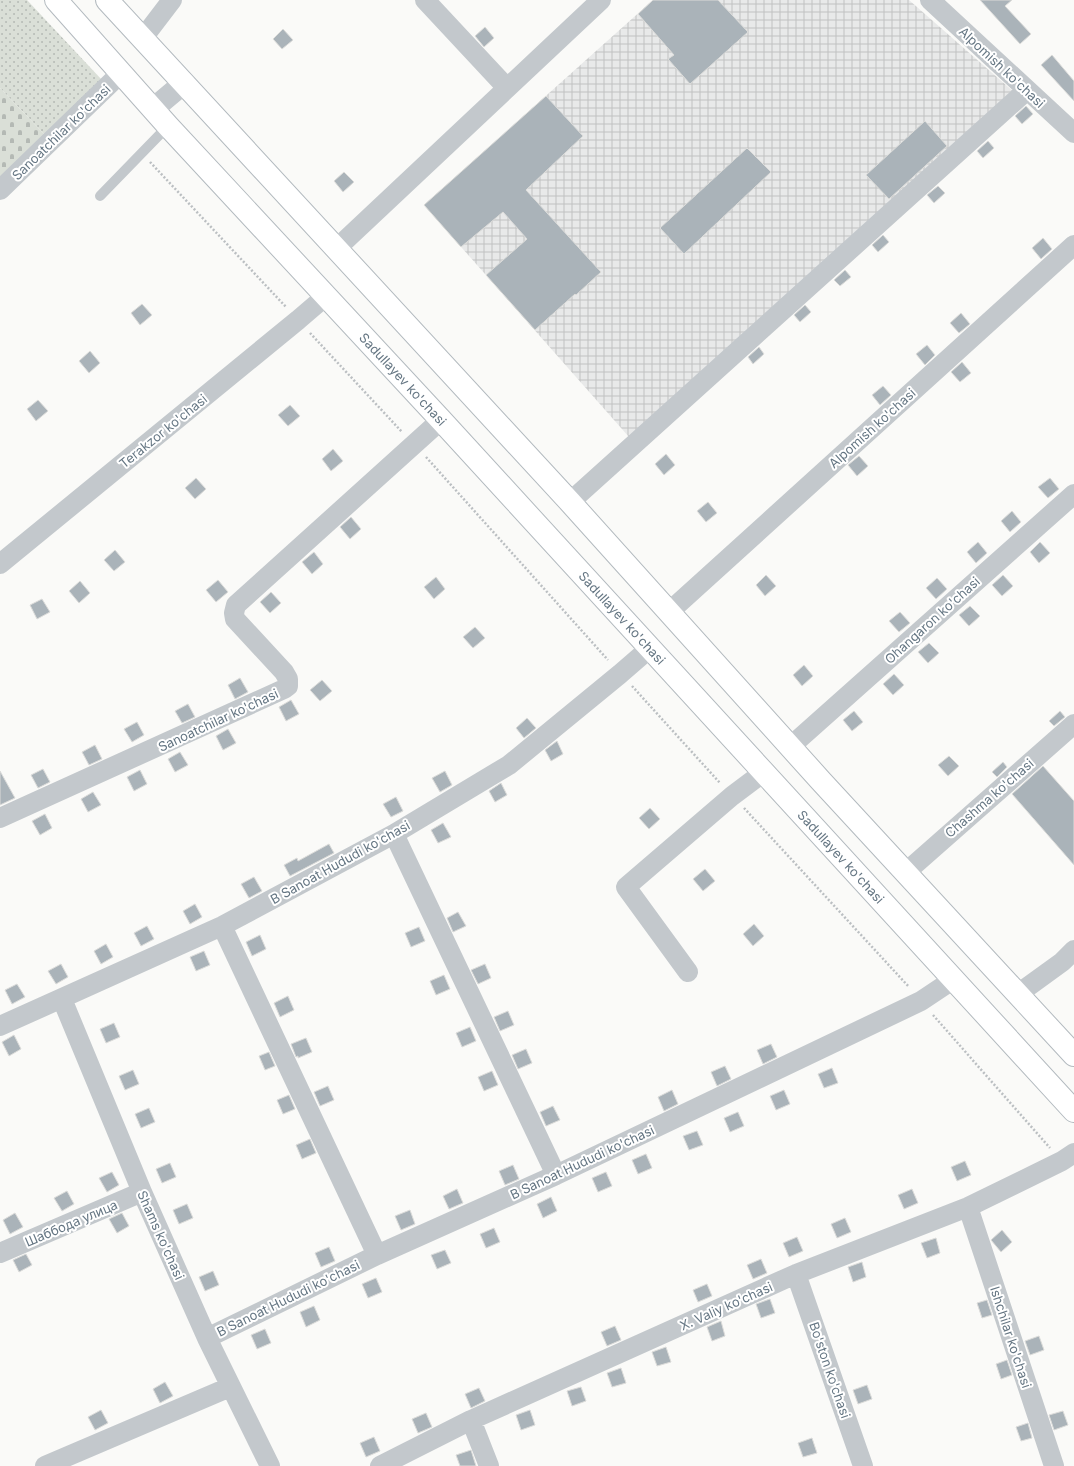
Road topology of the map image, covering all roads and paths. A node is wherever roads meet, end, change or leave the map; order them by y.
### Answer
1 (56, 0) edge
2 (107, 0) edge
3 (172, 0) edge
4 (425, 0) edge
5 (601, 0) edge
6 (930, 0) edge
7 (143, 38) junction
8 (121, 73) junction
9 (184, 83) junction
10 (507, 88) junction
11 (1027, 90) junction
12 (153, 109) junction
13 (168, 126) junction
14 (1074, 133) edge
15 (0, 190) edge
16 (100, 196) dead end
17 (1074, 245) edge
18 (336, 249) junction
19 (326, 296) junction
20 (441, 420) junction
21 (1074, 494) edge
22 (570, 502) junction
23 (0, 564) edge
24 (669, 612) junction
25 (650, 648) junction
26 (1074, 724) edge
27 (791, 746) junction
28 (764, 772) junction
29 (0, 818) edge
30 (394, 834) junction
31 (905, 872) junction
32 (222, 926) junction
33 (1074, 950) edge
34 (688, 972) dead end
35 (954, 979) junction
36 (1018, 994) junction
37 (62, 999) junction
38 (0, 1026) edge
39 (1074, 1055) edge
40 (1074, 1111) edge
41 (1074, 1153) edge
42 (556, 1175) junction
43 (142, 1192) junction
44 (968, 1207) junction
45 (0, 1253) edge
46 (377, 1255) junction
47 (796, 1274) junction
48 (207, 1338) junction
49 (230, 1387) junction
50 (471, 1420) junction
51 (858, 1465) edge
52 (44, 1466) edge
53 (270, 1466) edge
54 (380, 1466) edge
55 (489, 1466) edge
56 (1054, 1466) edge

1 - 8 main road, Sadullayev ko'chasi
2 - 7 main road
3 - 7 street
4 - 10 street
5 - 10 street
6 - 11 street, Alpomish ko'chasi
7 - 9 main road
8 - 12 main road, Sadullayev ko'chasi
8 - 15 street, Sanoatchilar ko'chasi
9 - 12 street
9 - 18 main road
10 - 18 street
11 - 14 street, Alpomish ko'chasi
11 - 22 street
12 - 13 main road, Sadullayev ko'chasi
13 - 16 lane
13 - 19 main road, Sadullayev ko'chasi
17 - 24 street, Alpomish ko'chasi
18 - 22 main road
19 - 20 main road, Sadullayev ko'chasi
19 - 23 street, Terakzor ko'chasi
20 - 25 main road, Sadullayev ko'chasi
20 - 29 street, Sanoatchilar ko'chasi
21 - 27 street, Ohangaron ko'chasi
22 - 24 main road
24 - 27 main road
25 - 28 main road, Sadullayev ko'chasi
25 - 30 street, B Sanoat Hududi ko'chasi
26 - 31 street, Chashma ko'chasi
27 - 31 main road
28 - 34 street
28 - 35 main road, Sadullayev ko'chasi
30 - 32 street, B Sanoat Hududi ko'chasi
30 - 42 street
31 - 36 main road
32 - 37 street, B Sanoat Hududi ko'chasi
32 - 46 street
33 - 36 street
35 - 40 main road, Sadullayev ko'chasi
35 - 42 street, B Sanoat Hududi ko'chasi
36 - 39 main road
37 - 38 street, B Sanoat Hududi ko'chasi
37 - 43 street, Shams ko'chasi
41 - 44 street, X. Valiy ko'chasi
42 - 46 street, B Sanoat Hududi ko'chasi
43 - 45 street, Шаббода улица
43 - 48 street, Shams ko'chasi
44 - 47 street, X. Valiy ko'chasi
44 - 56 street, Ishchilar ko'chasi
46 - 48 street, B Sanoat Hududi ko'chasi
47 - 50 street, X. Valiy ko'chasi
47 - 51 street, Bo'ston ko'chasi
48 - 49 street, Shams ko'chasi
49 - 52 street
49 - 53 street, Shams ko'chasi
50 - 54 street, X. Valiy ko'chasi
50 - 55 street

